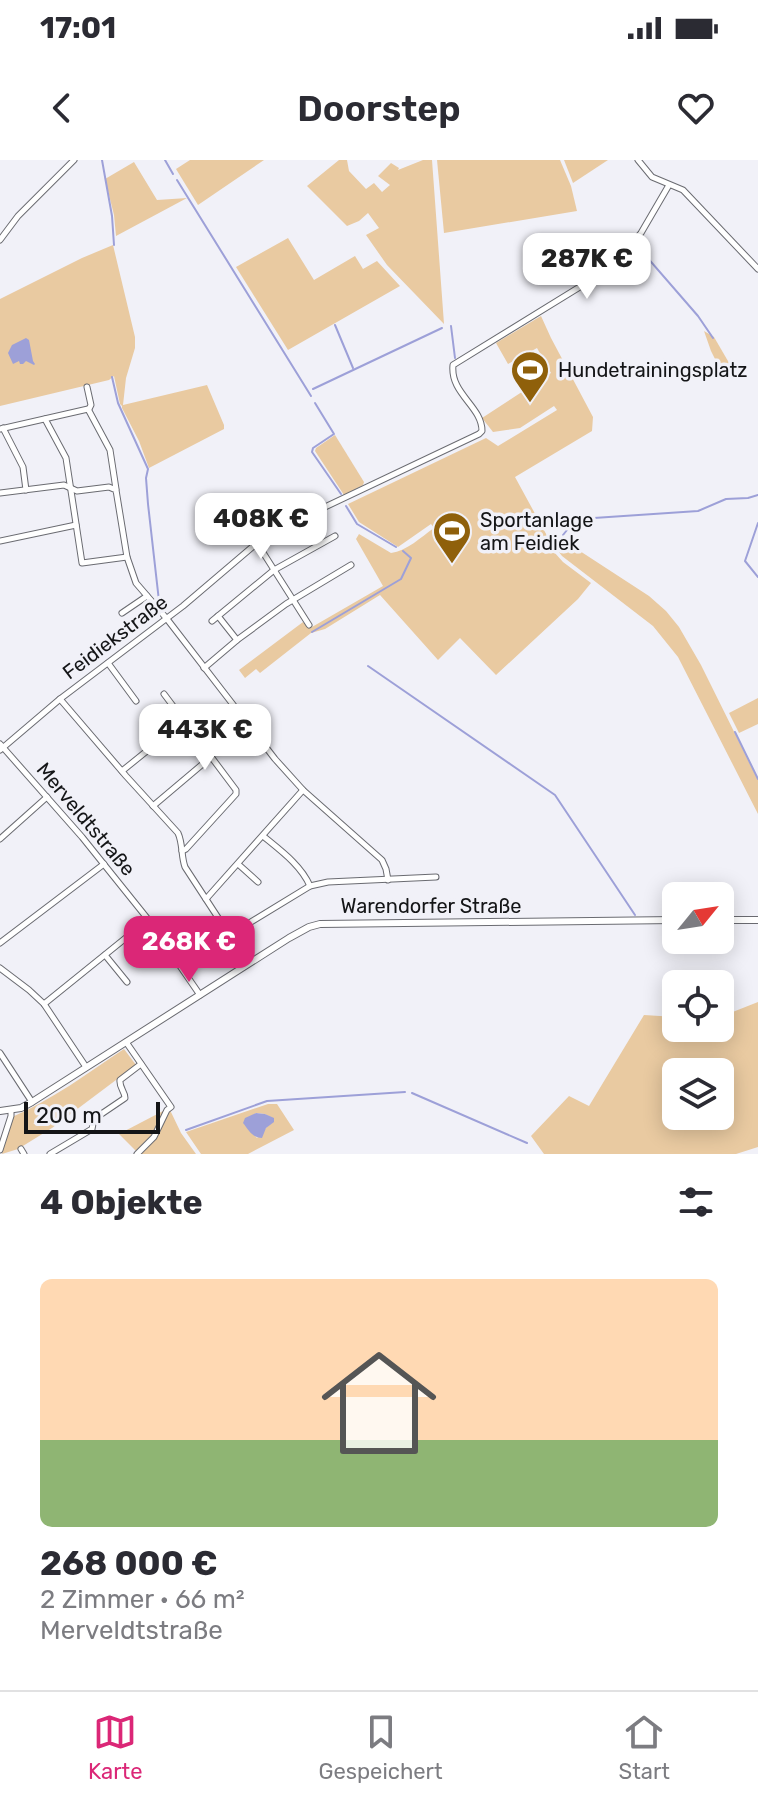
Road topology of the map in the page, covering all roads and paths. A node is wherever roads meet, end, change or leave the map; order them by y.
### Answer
1 (74, 160) edge
2 (638, 160) edge
3 (669, 185) junction
4 (0, 240) edge
5 (758, 269) edge
6 (87, 387) dead end
7 (88, 409) junction
8 (45, 419) junction
9 (2, 428) edge
10 (70, 488) junction
11 (26, 490) junction
12 (116, 490) junction
13 (0, 493) edge
14 (76, 525) junction
15 (335, 536) dead end
16 (0, 541) edge
17 (257, 543) junction
18 (127, 557) junction
19 (351, 565) dead end
20 (274, 570) junction
21 (147, 596) junction
22 (293, 600) junction
23 (122, 613) dead end
24 (218, 616) junction
25 (167, 619) junction
26 (212, 621) dead end
27 (309, 625) dead end
28 (237, 640) junction
29 (108, 663) junction
30 (204, 668) junction
31 (164, 694) dead end
32 (60, 699) junction
33 (136, 701) dead end
34 (184, 721) junction
35 (1, 747) edge
36 (211, 757) junction
37 (122, 771) junction
38 (303, 790) junction
39 (47, 797) junction
40 (153, 806) junction
41 (263, 836) junction
42 (0, 839) edge
43 (182, 851) junction
44 (104, 864) junction
45 (238, 864) junction
46 (436, 877) dead end
47 (388, 880) junction
48 (258, 882) dead end
49 (310, 886) junction
50 (206, 899) junction
51 (148, 920) junction
52 (662, 920) edge
53 (734, 920) edge
54 (758, 920) edge
55 (230, 936) junction
56 (0, 943) edge
57 (105, 955) junction
58 (0, 968) edge
59 (183, 969) junction
60 (127, 982) dead end
61 (200, 995) junction
62 (44, 1004) junction
63 (126, 1042) junction
64 (0, 1053) edge
65 (141, 1064) junction
66 (86, 1067) junction
67 (32, 1102) junction
68 (0, 1111) edge
69 (11, 1111) junction
70 (0, 1150) edge
71 (50, 1154) edge
72 (137, 1154) edge

1 - 4 street
2 - 3 street
3 - 5 street
3 - 17 street, Feidiekstraße
6 - 7 street
7 - 8 street
7 - 12 street
8 - 9 street
8 - 10 street
9 - 11 street
10 - 11 street
10 - 12 street
10 - 14 street
11 - 13 street
12 - 18 street
14 - 16 street
14 - 18 street
15 - 20 street
17 - 20 street
17 - 25 street, Feidiekstraße
18 - 21 street
19 - 22 street
20 - 22 street
20 - 24 street
21 - 23 street
21 - 25 street
22 - 27 street
22 - 28 street
24 - 26 street
24 - 28 street
25 - 29 street, Feidiekstraße
25 - 30 street
28 - 30 street
29 - 32 street, Feidiekstraße
29 - 33 street
30 - 38 street
31 - 34 street
32 - 35 street, Feidiekstraße
32 - 37 street
34 - 36 street
34 - 37 street
35 - 39 street, Merveldtstraße
36 - 40 street
36 - 43 street
37 - 40 street
38 - 41 street
38 - 47 street
39 - 42 street
39 - 44 street, Merveldtstraße
40 - 43 street
41 - 45 street
41 - 49 street
43 - 50 street
44 - 51 street, Merveldtstraße
44 - 56 street
45 - 48 street
45 - 50 street
46 - 47 street
47 - 49 street
49 - 55 street
50 - 55 street
51 - 57 street
51 - 59 street, Merveldtstraße
52 - 61 main road, Warendorfer Straße
53 - 54 main road
55 - 59 street
57 - 60 street
57 - 62 street
58 - 62 street
59 - 61 street, Merveldtstraße
61 - 63 main road, Warendorfer Straße
62 - 66 street
63 - 65 street
63 - 66 main road, Warendorfer Straße
64 - 67 street
65 - 71 street
65 - 72 street
66 - 67 main road, Warendorfer Straße
67 - 69 main road, Warendorfer Straße
68 - 69 main road, Warendorfer Straße
69 - 70 street

